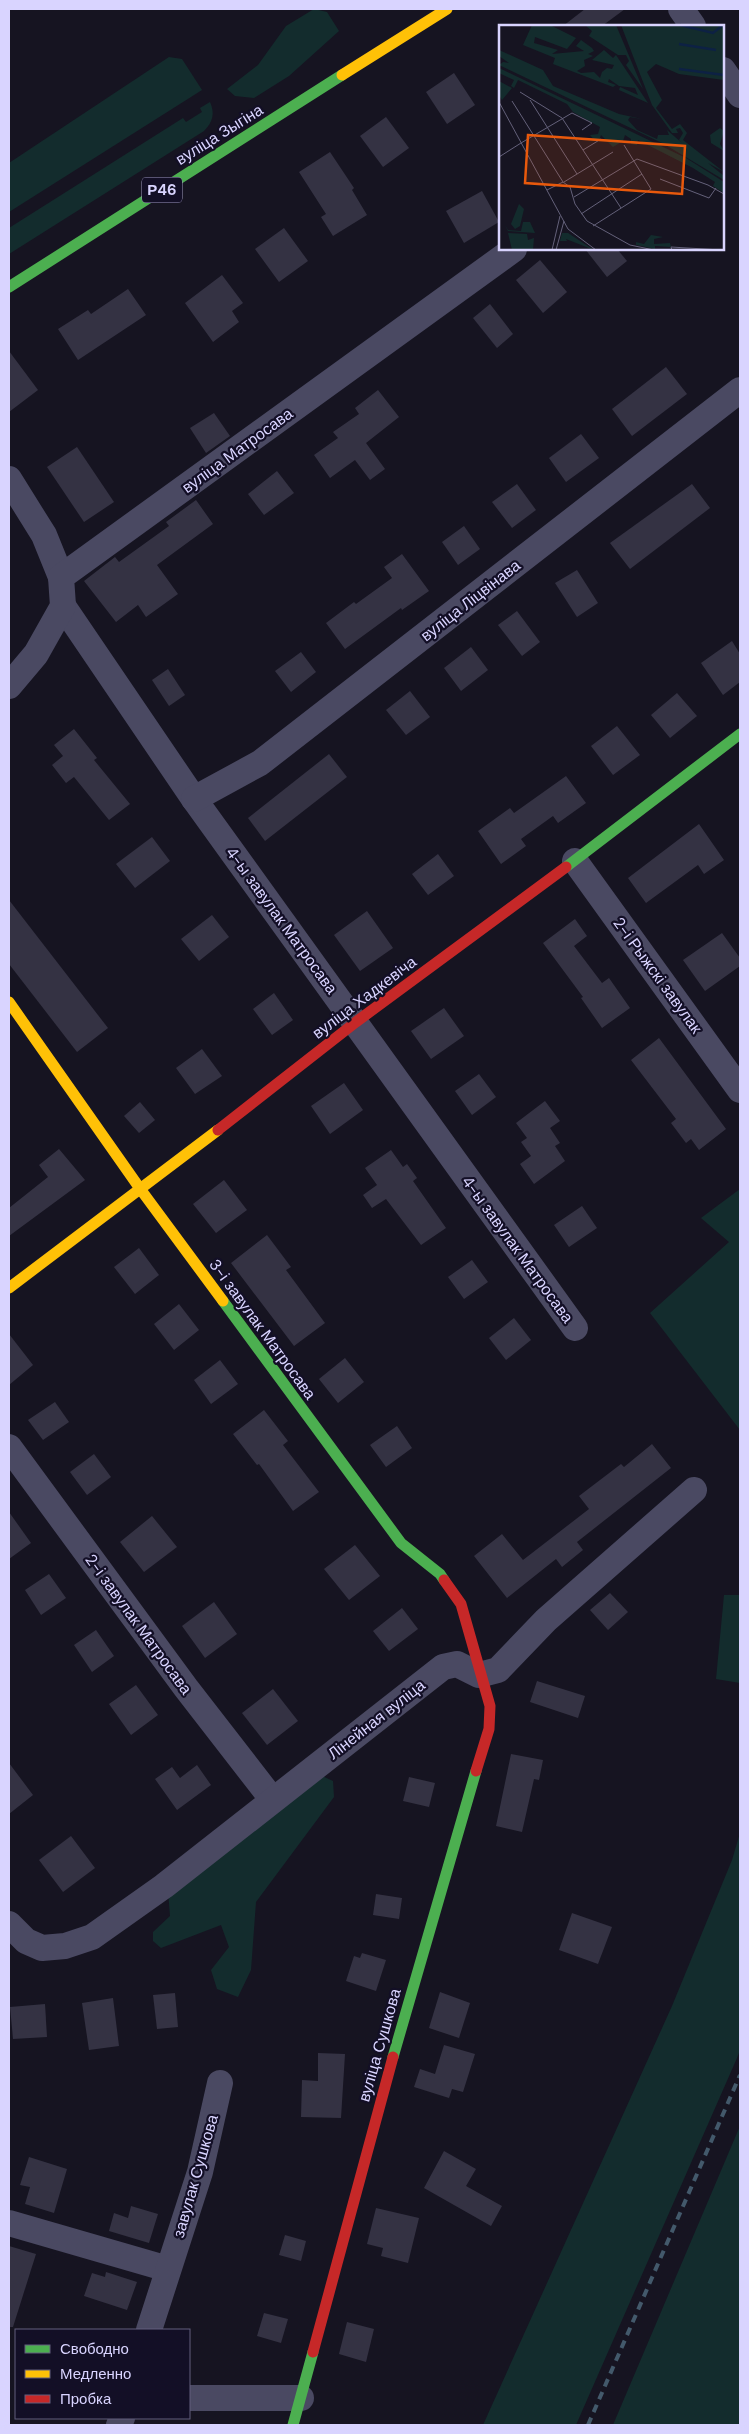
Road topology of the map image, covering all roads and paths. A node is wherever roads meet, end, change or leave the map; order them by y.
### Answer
1 (447, 9) edge
2 (681, 9) edge
3 (692, 25) edge
4 (513, 250) edge
5 (9, 288) edge
6 (740, 390) edge
7 (9, 479) edge
8 (61, 577) junction
9 (63, 606) junction
10 (9, 686) edge
11 (740, 734) edge
12 (194, 799) junction
13 (575, 861) junction
14 (9, 1002) edge
15 (356, 1022) junction
16 (740, 1090) edge
17 (141, 1190) junction
18 (9, 1288) edge
19 (575, 1328) dead end
20 (9, 1447) edge
21 (694, 1490) dead end
22 (479, 1675) junction
23 (272, 1799) junction
24 (9, 1924) edge
25 (220, 2083) dead end
26 (9, 2223) edge
27 (168, 2269) junction
28 (149, 2329) edge
29 (190, 2398) edge
30 (301, 2398) junction
31 (293, 2425) edge

1 - 5 street, вуліца Зыгіна / Р46
2 - 3 street
4 - 8 street, вуліца Матросава
6 - 12 street, вуліца Ліцвінава
7 - 8 street
8 - 9 street
9 - 10 street
9 - 12 street, 4-ы завулак Матросава
11 - 13 street, вуліца Хадкевіча
12 - 15 street, 4-ы завулак Матросава
13 - 15 street, вуліца Хадкевіча
13 - 16 street, 2-і Рыжскі завулак
14 - 17 street, 3-і завулак Матросава
15 - 17 street, вуліца Хадкевіча
15 - 19 street, 4-ы завулак Матросава
17 - 18 street, вуліца Хадкевіча
17 - 22 street, 3-і завулак Матросава
20 - 23 street, 2-і завулак Матросава
21 - 22 street
22 - 23 street, Лінейная вуліца
22 - 30 street, вуліца Сушкова
23 - 24 street, Лінейная вуліца
25 - 27 street, завулак Сушкова
26 - 27 street
27 - 28 street, завулак Сушкова
29 - 30 street
30 - 31 street, вуліца Сушкова

